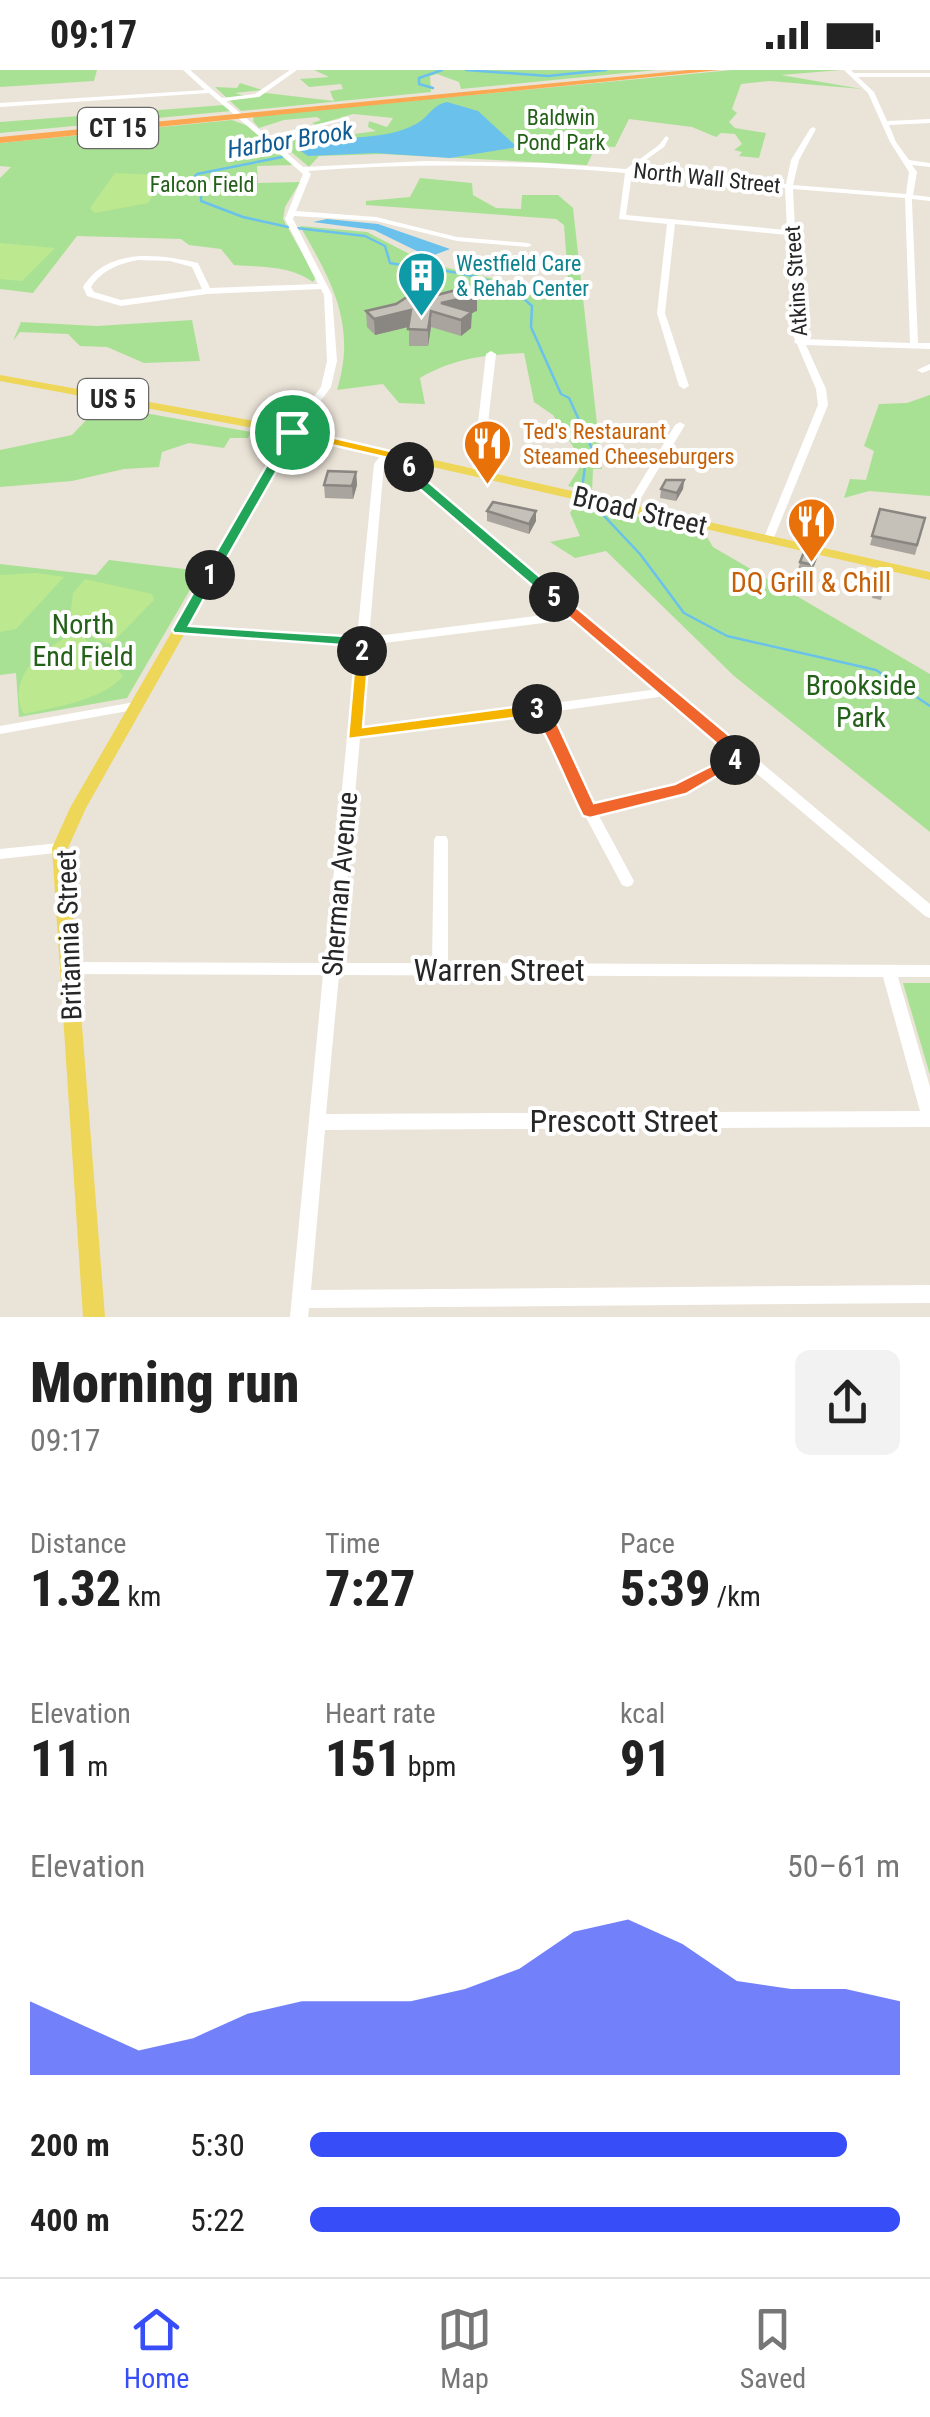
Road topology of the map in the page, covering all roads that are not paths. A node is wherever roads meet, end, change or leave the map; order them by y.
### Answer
1 (186, 70) edge
2 (294, 70) edge
3 (676, 70) edge
4 (716, 70) edge
5 (851, 73) edge
6 (930, 75) edge
7 (212, 91) junction
8 (476, 92) junction
9 (222, 100) junction
10 (0, 105) edge
11 (347, 118) dead end
12 (930, 121) edge
13 (886, 123) junction
14 (813, 129) dead end
15 (0, 138) edge
16 (268, 138) junction
17 (666, 138) dead end
18 (907, 162) junction
19 (930, 165) edge
20 (304, 169) junction
21 (629, 169) junction
22 (790, 187) junction
23 (908, 196) junction
24 (930, 199) edge
25 (290, 213) junction
26 (671, 223) junction
27 (792, 233) junction
28 (528, 245) dead end
29 (324, 286) junction
30 (207, 291) junction
31 (798, 342) junction
32 (914, 343) junction
33 (930, 346) edge
34 (492, 354) dead end
35 (0, 378) edge
36 (684, 386) dead end
37 (680, 424) dead end
38 (292, 432) junction
39 (387, 454) junction
40 (412, 460) junction
41 (477, 474) junction
42 (630, 508) junction
43 (768, 540) junction
44 (930, 576) edge
45 (575, 615) junction
46 (179, 630) junction
47 (362, 642) junction
48 (667, 692) junction
49 (135, 706) junction
50 (542, 708) junction
51 (0, 730) edge
52 (354, 734) junction
53 (742, 756) junction
54 (590, 811) junction
55 (441, 840) dead end
56 (60, 848) junction
57 (0, 854) edge
58 (627, 881) dead end
59 (930, 912) edge
60 (68, 968) junction
61 (332, 969) junction
62 (440, 970) junction
63 (889, 971) junction
64 (930, 971) edge
65 (930, 1117) edge
66 (318, 1122) junction
67 (930, 1294) edge
68 (300, 1308) edge
69 (94, 1317) edge

1 - 7 street
2 - 9 street
3 - 8 highway, CT 15
4 - 8 highway, CT 15
5 - 6 street
5 - 13 street
7 - 9 street
7 - 10 street
8 - 15 highway, CT 15
9 - 16 street
11 - 16 street
12 - 13 street
13 - 18 street
14 - 22 street
16 - 20 street
17 - 21 street
18 - 19 street
18 - 23 street
20 - 21 street, North Wall Street
20 - 25 street
21 - 22 street, North Wall Street
21 - 26 street
22 - 23 street, North Wall Street
22 - 27 street, Atkins Street
23 - 24 street, North Wall Street
23 - 32 street
25 - 28 street
25 - 29 street
26 - 27 street
26 - 36 street
27 - 31 street, Atkins Street
29 - 30 street
29 - 38 street
30 - 30 street
31 - 32 street
31 - 43 street, Atkins Street
32 - 33 street
34 - 41 street
35 - 38 main road, US 5
37 - 42 street
38 - 39 main road, Broad Street / US 5
38 - 46 main road, Britannia Street
39 - 40 main road, Broad Street / US 5
39 - 47 street, Sherman Avenue
40 - 41 main road, Broad Street / US 5
40 - 45 street
41 - 42 main road, Broad Street / US 5
42 - 43 main road, Broad Street / US 5
43 - 44 main road, Broad Street / US 5
45 - 47 street
45 - 48 street
46 - 47 street
46 - 49 main road, Britannia Street
47 - 52 street, Sherman Avenue
48 - 50 street
48 - 53 street
49 - 51 street
49 - 56 main road, Britannia Street
50 - 52 street
50 - 54 street
52 - 61 street, Sherman Avenue
53 - 54 street
53 - 59 street
54 - 58 street
55 - 62 street
56 - 57 street
56 - 60 main road, Britannia Street
60 - 61 street, Warren Street
60 - 69 main road, Britannia Street
61 - 62 street, Warren Street
61 - 66 street, Sherman Avenue
62 - 63 street, Warren Street
63 - 64 street, Warren Street
63 - 65 street
65 - 66 street, Prescott Street
66 - 68 street, Sherman Avenue
67 - 68 street

